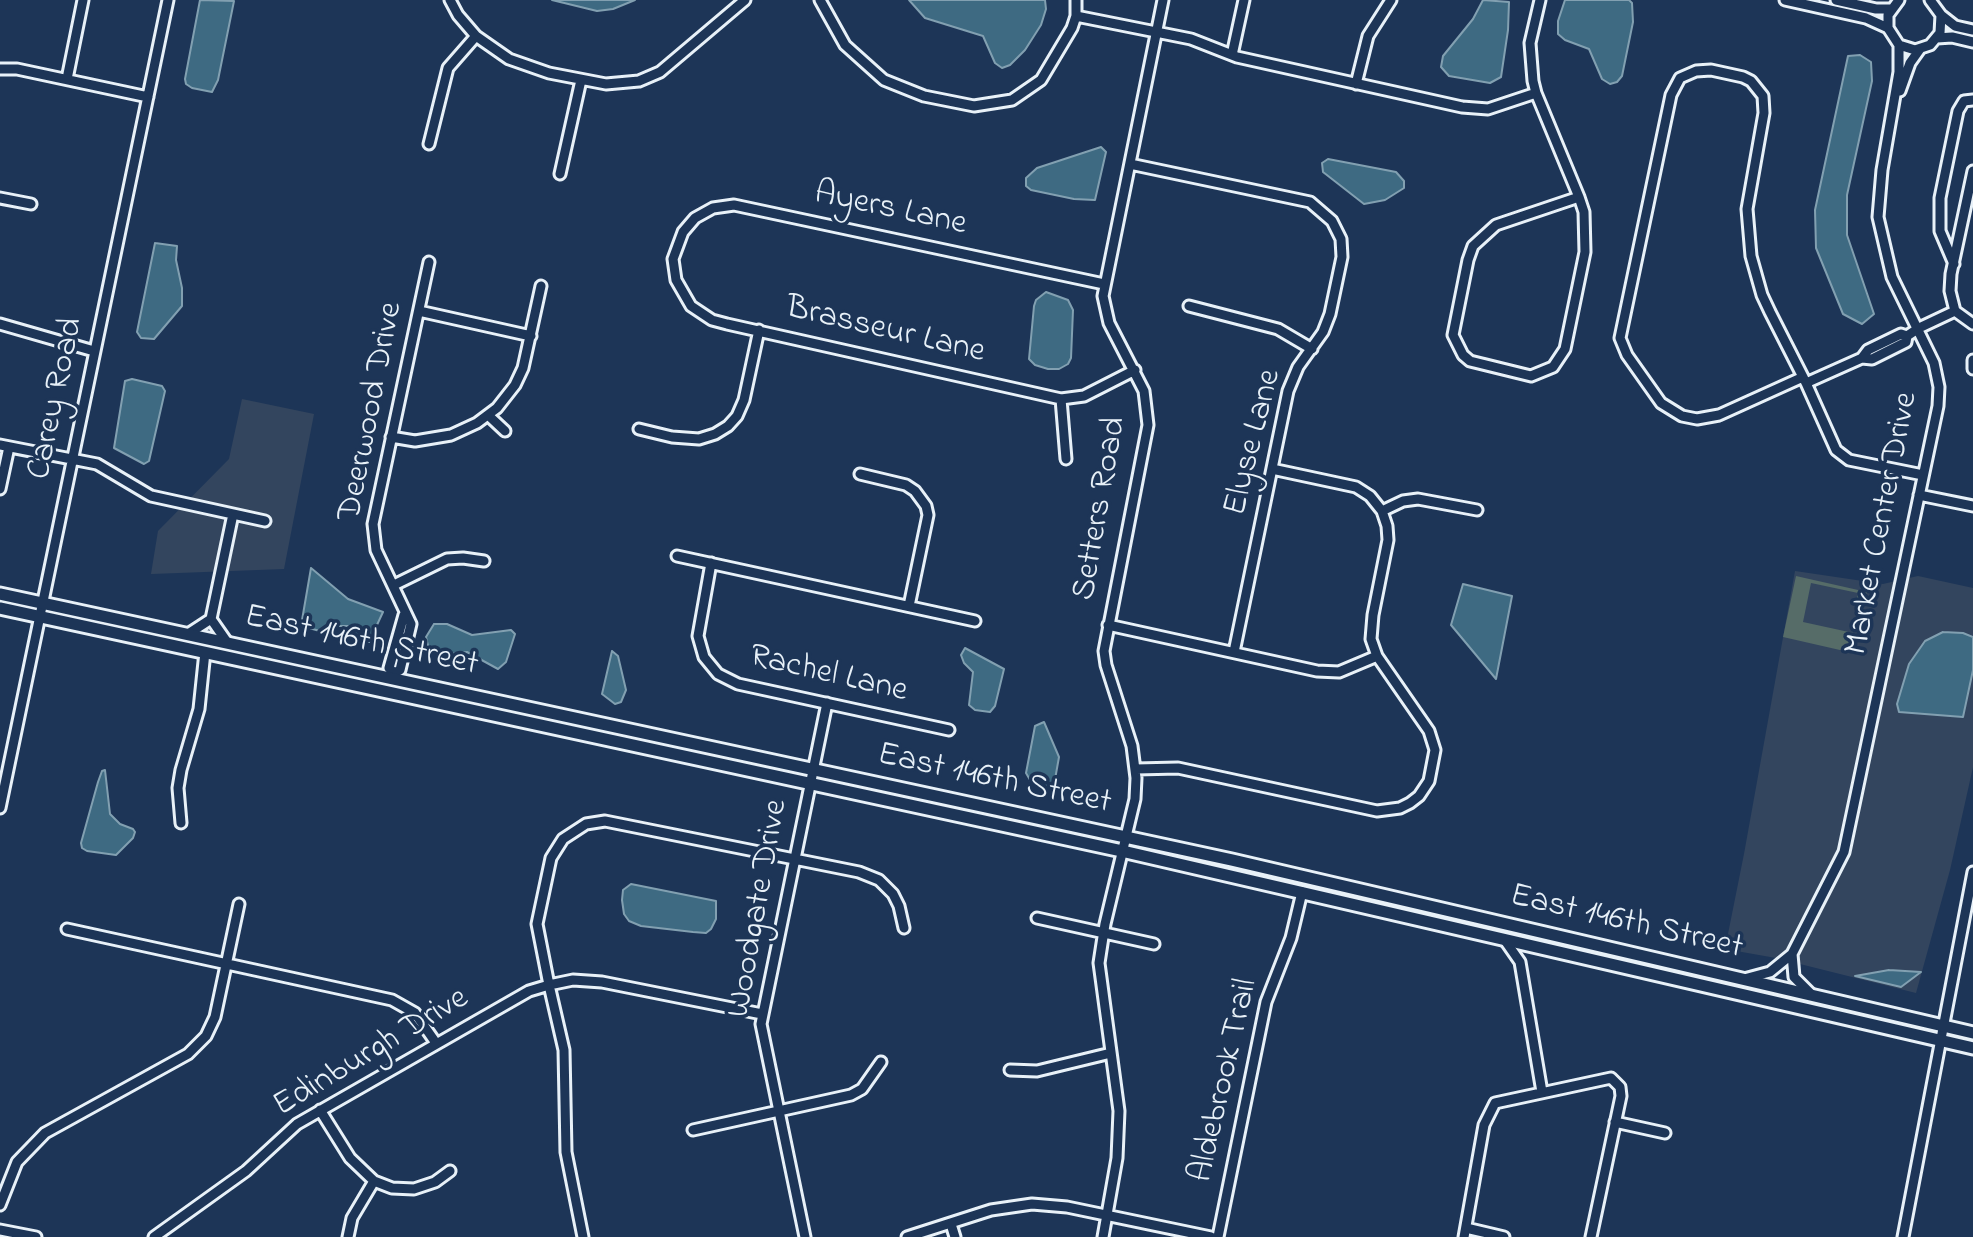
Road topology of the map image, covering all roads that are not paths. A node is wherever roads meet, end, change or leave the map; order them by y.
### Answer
1 (83, 0) edge
2 (168, 0) edge
3 (450, 0) edge
4 (745, 0) edge
5 (820, 0) edge
6 (1076, 0) edge
7 (1163, 0) edge
8 (1244, 0) edge
9 (1391, 0) edge
10 (1540, 0) edge
11 (1785, 0) edge
12 (1836, 0) edge
13 (1899, 0) edge
14 (1930, 0) edge
15 (1891, 9) junction
16 (1941, 15) junction
17 (1076, 16) junction
18 (1888, 28) junction
19 (1973, 30) edge
20 (1156, 32) junction
21 (476, 36) junction
22 (1937, 38) junction
23 (1973, 42) edge
24 (1899, 45) junction
25 (1920, 49) junction
26 (1232, 55) junction
27 (0, 69) edge
28 (67, 79) junction
29 (581, 80) junction
30 (1356, 84) junction
31 (1536, 93) junction
32 (148, 97) junction
33 (1973, 100) edge
34 (1895, 102) junction
35 (429, 144) dead end
36 (1130, 164) junction
37 (1973, 171) edge
38 (560, 174) dead end
39 (1579, 197) junction
40 (0, 198) edge
41 (31, 204) dead end
42 (678, 241) joint
43 (429, 262) dead end
44 (1954, 264) junction
45 (1104, 284) junction
46 (541, 286) dead end
47 (1189, 306) dead end
48 (419, 311) junction
49 (1955, 311) junction
50 (0, 324) edge
51 (1973, 324) edge
52 (1919, 328) junction
53 (759, 330) junction
54 (531, 336) junction
55 (1312, 349) junction
56 (94, 351) junction
57 (1973, 360) edge
58 (1973, 369) edge
59 (1135, 370) junction
60 (1804, 380) junction
61 (1061, 399) junction
62 (489, 416) junction
63 (639, 429) dead end
64 (505, 431) dead end
65 (391, 437) junction
66 (4, 446) edge
67 (1066, 459) dead end
68 (72, 460) junction
69 (1272, 469) junction
70 (860, 474) dead end
71 (1923, 475) junction
72 (0, 489) edge
73 (1919, 495) junction
74 (1973, 506) edge
75 (1477, 510) dead end
76 (1382, 511) junction
77 (233, 514) junction
78 (265, 521) dead end
79 (677, 556) dead end
80 (484, 561) dead end
81 (711, 563) junction
82 (394, 585) junction
83 (0, 594) edge
84 (42, 603) junction
85 (909, 606) junction
86 (0, 608) edge
87 (39, 617) junction
88 (211, 619) junction
89 (975, 621) dead end
90 (1108, 625) junction
91 (188, 634) junction
92 (227, 642) junction
93 (205, 652) junction
94 (1234, 652) junction
95 (1377, 656) junction
96 (393, 676) junction
97 (389, 693) junction
98 (827, 703) junction
99 (949, 730) dead end
100 (1136, 769) junction
101 (811, 778) junction
102 (0, 808) edge
103 (181, 823) dead end
104 (1123, 844) junction
105 (794, 859) junction
106 (1973, 872) edge
107 (1302, 892) junction
108 (239, 904) dead end
109 (1037, 918) dead end
110 (904, 928) dead end
111 (67, 929) dead end
112 (1103, 933) junction
113 (1504, 939) junction
114 (1154, 944) dead end
115 (1529, 945) junction
116 (1792, 954) junction
117 (1520, 962) junction
118 (226, 964) junction
119 (1741, 980) junction
120 (549, 985) junction
121 (1813, 996) junction
122 (762, 1014) junction
123 (1973, 1033) edge
124 (1941, 1034) junction
125 (436, 1043) junction
126 (1973, 1048) edge
127 (1111, 1053) junction
128 (881, 1062) dead end
129 (1010, 1070) dead end
130 (1542, 1092) junction
131 (320, 1110) junction
132 (779, 1111) junction
133 (1615, 1122) junction
134 (693, 1130) dead end
135 (1665, 1133) dead end
136 (450, 1171) dead end
137 (374, 1181) junction
138 (0, 1205) edge
139 (1107, 1216) junction
140 (951, 1224) junction
141 (0, 1230) edge
142 (1465, 1232) edge
143 (36, 1237) edge
144 (154, 1237) edge
145 (348, 1237) edge
146 (583, 1237) edge
147 (805, 1237) edge
148 (907, 1237) edge
149 (955, 1237) edge
150 (1103, 1237) edge
151 (1211, 1237) edge
152 (1218, 1237) edge
153 (1504, 1237) edge
154 (1591, 1237) edge
155 (1903, 1237) edge

1 - 28 street
2 - 32 street, Carey Road
3 - 21 street
4 - 29 street
5 - 17 street
6 - 17 street
7 - 20 street, Setters Road
8 - 26 street
9 - 30 street
10 - 31 street
11 - 18 street
12 - 15 street
13 - 15 street
14 - 16 street
15 - 18 street
16 - 19 street
16 - 22 street
17 - 20 street
18 - 24 street
20 - 26 street
20 - 36 street, Setters Road
21 - 29 street
21 - 35 street
22 - 23 street
22 - 25 street
24 - 25 street
24 - 34 street, Market Center Drive
25 - 34 street, Market Center Drive
26 - 30 street
27 - 28 street
28 - 32 street
29 - 38 street
30 - 31 street
31 - 39 street
32 - 56 street, Carey Road
33 - 44 street
34 - 52 street, Market Center Drive
36 - 45 street, Setters Road
36 - 55 street, Elyse Lane
37 - 44 street
39 - 39 street
40 - 41 street
42 - 45 street, Ayers Lane
42 - 53 street, Brasseur Lane
43 - 48 street, Deerwood Drive
44 - 49 street
45 - 59 street, Setters Road
46 - 54 street
47 - 55 street
48 - 54 street
48 - 65 street, Deerwood Drive
49 - 51 street
49 - 52 street
50 - 56 street
52 - 60 street
52 - 71 street, Market Center Drive
53 - 61 street, Brasseur Lane
53 - 63 street
54 - 62 street
55 - 69 street, Elyse Lane
56 - 68 street, Carey Road
57 - 58 street
59 - 61 street, Brasseur Lane
59 - 90 street, Setters Road
60 - 60 street
60 - 71 street
61 - 67 street
62 - 64 street
62 - 65 street
65 - 82 street, Deerwood Drive
66 - 68 street
66 - 72 street
68 - 77 street
68 - 84 street, Carey Road
69 - 76 street
69 - 94 street, Elyse Lane
70 - 85 street
71 - 73 street, Market Center Drive
73 - 74 street
73 - 116 street, Market Center Drive
75 - 76 street
76 - 95 street
77 - 78 street
77 - 88 street
79 - 81 street
80 - 82 street
81 - 85 street
81 - 98 street, Rachel Lane
82 - 96 street, Deerwood Drive
83 - 84 main road, East 146th Street
84 - 87 street, Carey Road
84 - 91 main road, East 146th Street
85 - 89 street
86 - 87 main road, East 146th Street
87 - 93 main road, East 146th Street
87 - 102 street, Carey Road
88 - 91 street
88 - 92 street
90 - 94 street
90 - 100 street, Setters Road
91 - 92 main road, East 146th Street
92 - 96 main road, East 146th Street
93 - 97 main road, East 146th Street
93 - 103 street
94 - 95 street
95 - 100 street
96 - 97 street, Deerwood Drive
96 - 101 main road, East 146th Street
97 - 101 main road, East 146th Street
98 - 99 street, Rachel Lane
98 - 101 street, Woodgate Drive
100 - 104 street, Setters Road
101 - 104 main road, East 146th Street
101 - 105 street, Woodgate Drive
104 - 107 main road, East 146th Street
104 - 112 street, Setters Road
104 - 119 main road, East 146th Street
105 - 110 street
105 - 120 street
105 - 122 street, Woodgate Drive
106 - 124 street
107 - 113 main road, East 146th Street
107 - 152 street, Aldebrook Trail
108 - 118 street
109 - 112 street
111 - 118 street
112 - 114 street
112 - 127 street, Setters Road
113 - 115 main road, East 146th Street
113 - 117 street
115 - 117 street
115 - 124 main road, East 146th Street
116 - 119 street
116 - 121 street
117 - 130 street
118 - 125 street
118 - 138 street
119 - 121 main road, East 146th Street
120 - 122 street, Edinburgh Drive
120 - 125 street, Edinburgh Drive
120 - 146 street
121 - 124 main road, East 146th Street
122 - 132 street, Woodgate Drive
123 - 124 main road, East 146th Street
124 - 126 main road, East 146th Street
124 - 155 street
125 - 131 street, Edinburgh Drive
127 - 129 street
127 - 139 street, Setters Road
128 - 132 street
130 - 133 street
130 - 142 street
131 - 137 street
131 - 144 street, Edinburgh Drive
132 - 134 street
132 - 147 street, Woodgate Drive
133 - 135 street
133 - 154 street
136 - 137 street
137 - 145 street
139 - 140 street
139 - 150 street, Setters Road
139 - 151 street
140 - 148 street
140 - 149 street
141 - 143 street
142 - 153 street

